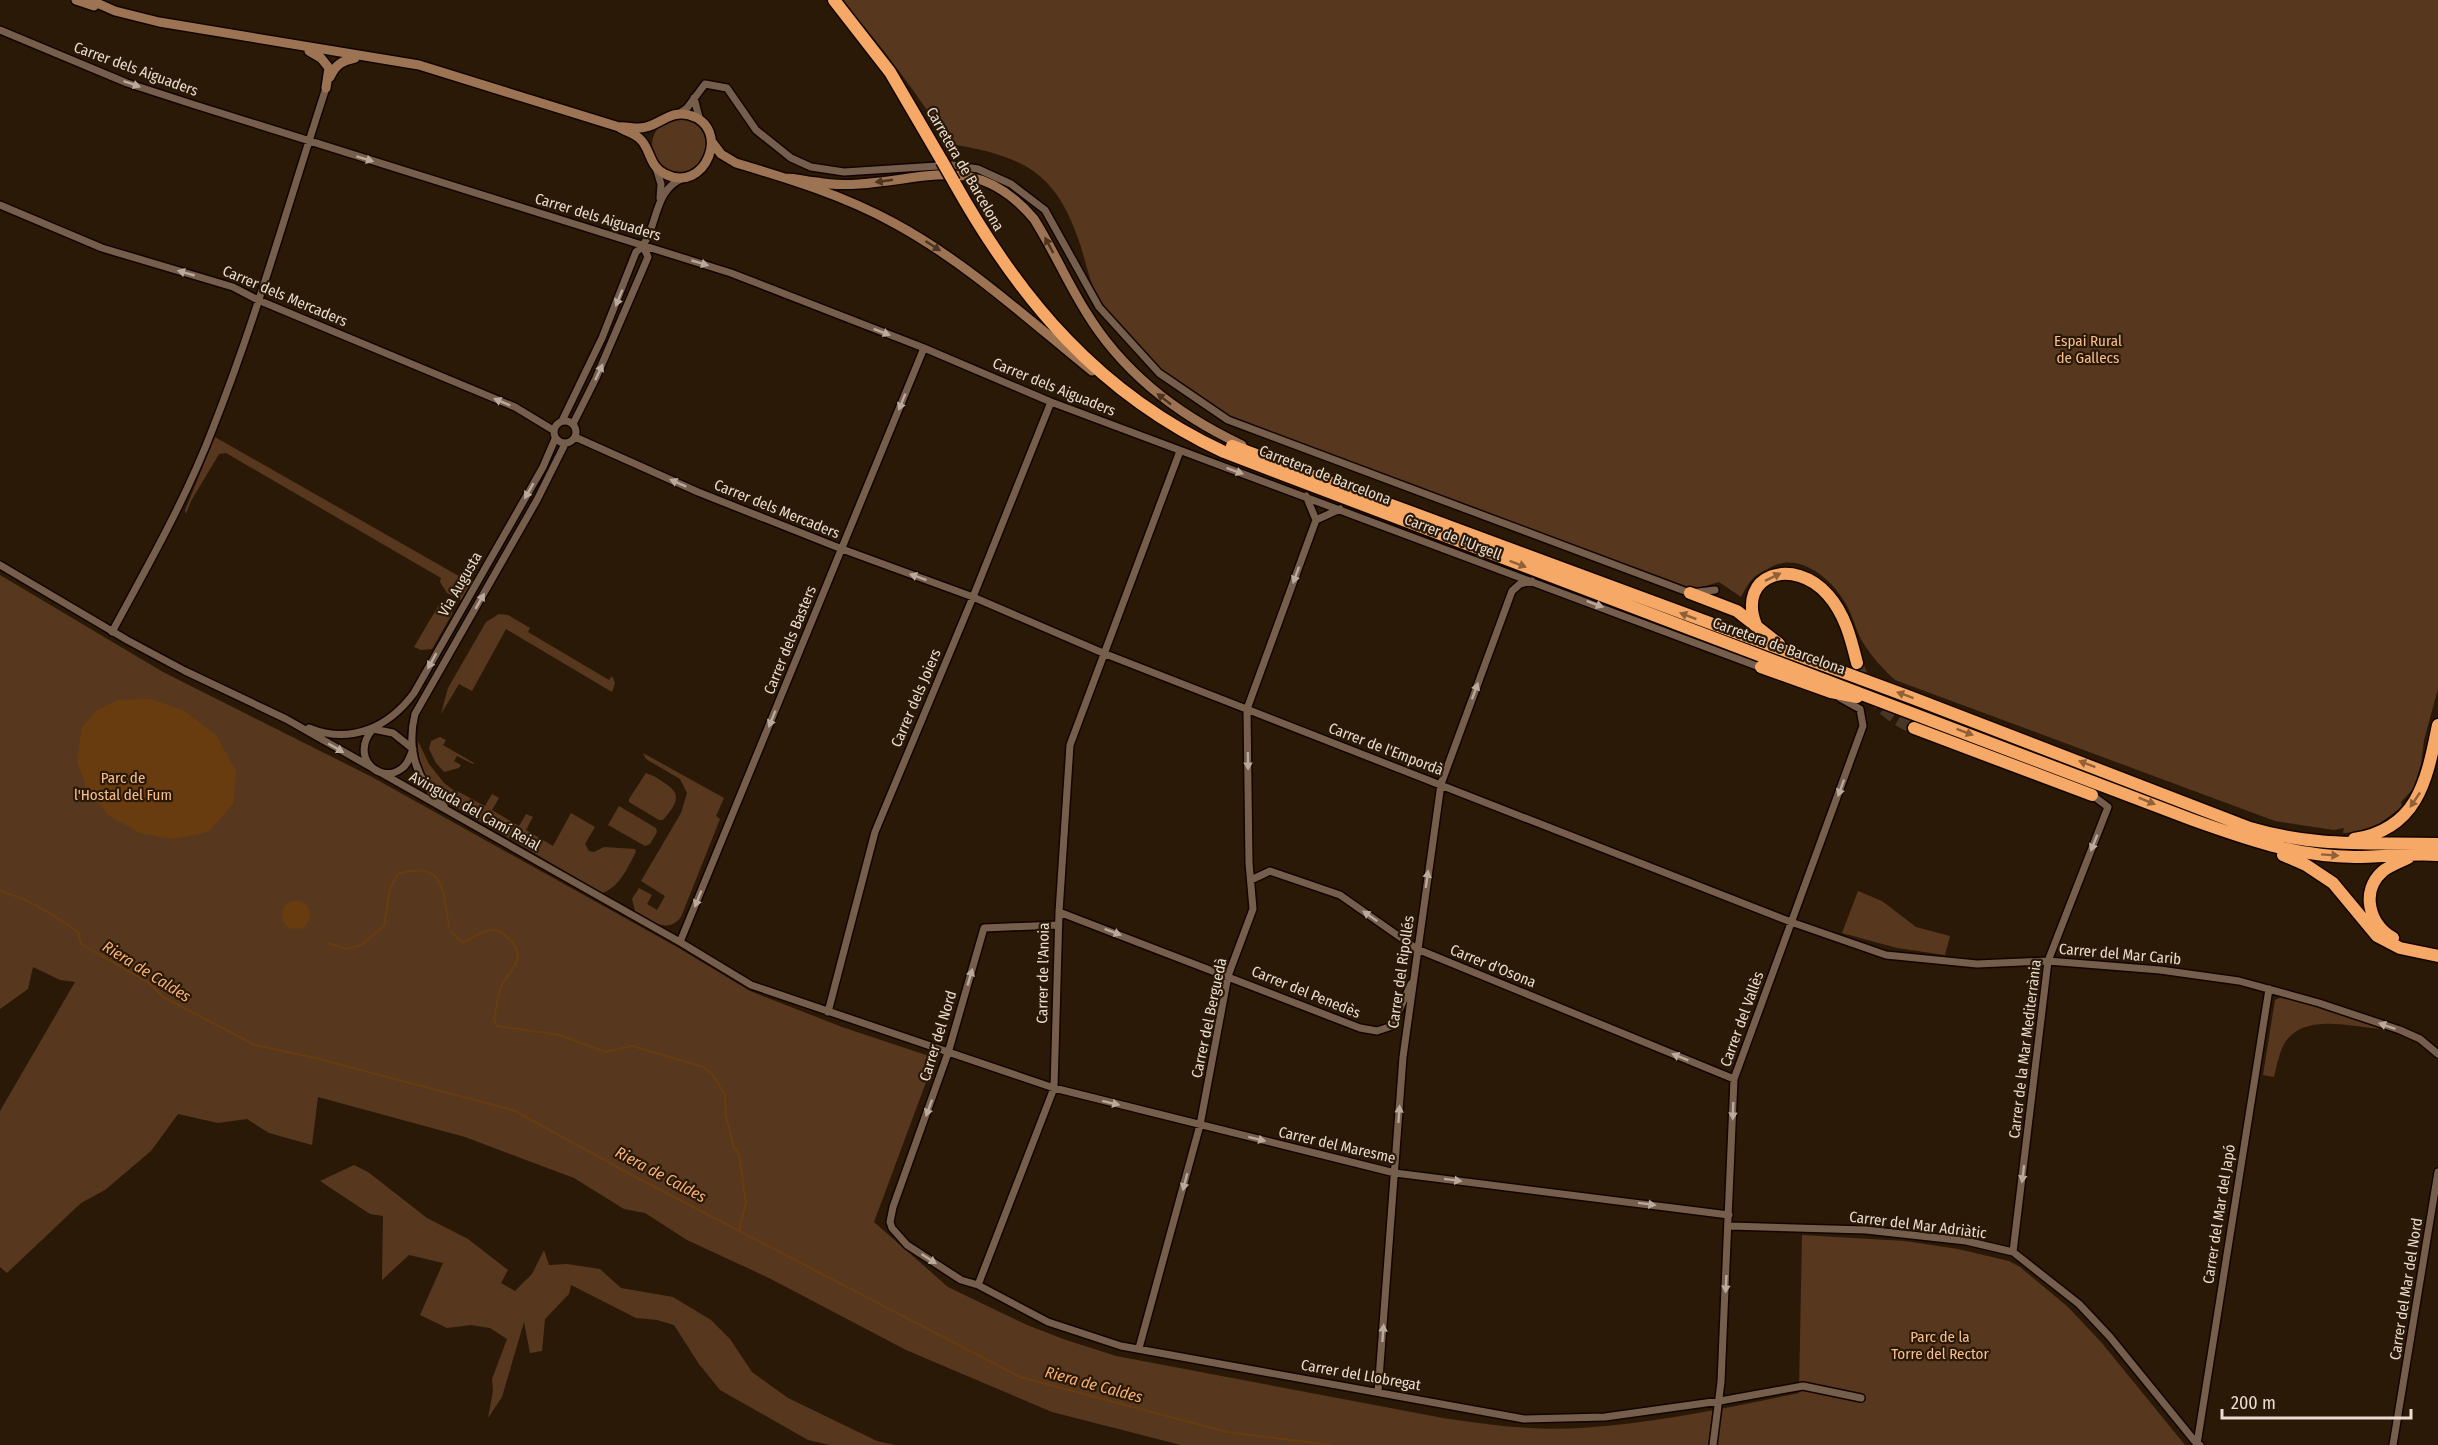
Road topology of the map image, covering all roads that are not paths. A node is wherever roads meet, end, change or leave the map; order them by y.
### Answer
1 (76, 0) edge
2 (90, 0) edge
3 (834, 0) edge
4 (102, 3) edge
5 (0, 30) edge
6 (298, 46) junction
7 (362, 56) junction
8 (326, 88) junction
9 (694, 98) junction
10 (680, 113) junction
11 (700, 121) junction
12 (658, 122) junction
13 (618, 127) junction
14 (309, 142) junction
15 (712, 142) junction
16 (648, 150) junction
17 (736, 163) junction
18 (705, 166) junction
19 (656, 167) junction
20 (687, 177) junction
21 (785, 178) junction
22 (660, 201) junction
23 (0, 205) edge
24 (644, 246) junction
25 (258, 300) junction
26 (924, 348) junction
27 (1131, 395) junction
28 (1051, 402) junction
29 (1140, 405) junction
30 (562, 421) junction
31 (573, 424) junction
32 (553, 430) junction
33 (575, 437) junction
34 (555, 439) junction
35 (565, 444) junction
36 (1180, 451) junction
37 (1290, 466) junction
38 (1306, 496) junction
39 (1340, 509) junction
40 (1316, 520) junction
41 (842, 549) junction
42 (0, 565) edge
43 (1532, 580) junction
44 (1715, 590) dead end
45 (1690, 593) junction
46 (973, 597) junction
47 (1756, 625) junction
48 (112, 632) junction
49 (1103, 653) junction
50 (1802, 658) junction
51 (1857, 663) tunnel mouth
52 (1761, 667) junction
53 (1890, 704) junction
54 (1247, 709) junction
55 (286, 719) junction
56 (2438, 725) edge
57 (1914, 728) tunnel mouth
58 (373, 729) junction
59 (1861, 733) joint
60 (413, 749) junction
61 (377, 772) junction
62 (1441, 784) junction
63 (2092, 795) joint
64 (455, 816) junction
65 (2193, 820) junction
66 (2320, 843) junction
67 (2438, 844) edge
68 (2415, 855) junction
69 (2438, 855) edge
70 (1251, 880) junction
71 (1059, 912) junction
72 (1791, 922) junction
73 (1058, 925) junction
74 (680, 942) junction
75 (1417, 949) junction
76 (2438, 949) edge
77 (2438, 956) edge
78 (2048, 961) junction
79 (1228, 976) junction
80 (1415, 977) junction
81 (2269, 988) junction
82 (828, 1012) junction
83 (948, 1053) junction
84 (2438, 1054) edge
85 (1734, 1079) junction
86 (1054, 1088) junction
87 (1200, 1125) junction
88 (2438, 1172) edge
89 (1395, 1173) junction
90 (1730, 1215) junction
91 (890, 1222) joint
92 (1729, 1226) junction
93 (2013, 1252) junction
94 (978, 1285) junction
95 (1139, 1348) junction
96 (1378, 1392) junction
97 (1862, 1398) dead end
98 (1720, 1401) junction
99 (1714, 1444) edge
100 (2198, 1445) edge
101 (2393, 1445) edge

1 - 4 street
2 - 4 street
3 - 27 highway, Carretera de Barcelona, bridge
4 - 6 street
5 -> 14 street, Carrer dels Aiguaders
6 - 7 street
6 - 8 street
7 - 8 street
7 - 13 street
8 - 14 street
9 - 10 street
9 - 11 street
9 - 45 street
10 - 11 street
10 - 12 street
11 - 15 street
12 - 13 street
12 - 16 street
13 - 16 street
14 -> 24 street, Carrer dels Aiguaders
14 - 25 street
15 - 17 street
15 - 18 street
16 - 19 street
17 - 18 street
17 - 21 street
18 - 20 street
19 - 20 street
19 - 22 street
20 - 22 street
21 -> 29 street
37 -> 21 street
22 - 24 street
25 -> 23 street, Carrer dels Mercaders
24 -> 26 street, Carrer dels Aiguaders
24 -> 30 street
31 -> 24 street
32 -> 25 street, Carrer dels Mercaders
25 - 48 street
26 - 28 street, Carrer dels Aiguaders
26 -> 41 street, Carrer dels Basters
27 - 29 highway, Carretera de Barcelona
27 - 37 highway, Carretera de Barcelona
28 - 36 street, Carrer dels Aiguaders
28 - 46 street, Carrer dels Joiers
29 -> 53 highway, Carretera de Barcelona
30 - 31 street
30 - 32 street
31 - 33 street
32 - 34 street
33 - 35 street
41 -> 33 street, Carrer dels Mercaders
34 - 35 street
34 -> 58 street, Via Augusta
60 -> 35 street, Via Augusta
36 -> 38 street, Carrer de l'Urgell
36 - 49 street
50 -> 37 highway, Carretera de Barcelona
38 - 39 street, Carrer de l'Urgell
38 - 40 street
39 - 40 street
39 - 43 street, Carrer de l'Urgell
40 -> 54 street, Carrer del Berguedà
46 -> 41 street, Carrer dels Mercaders
41 -> 74 street, Carrer dels Basters
42 - 48 street, Avinguda del Camí Reial
43 -> 52 street, Carrer de l'Urgell
62 -> 43 street, Carrer del Ripollés
44 - 45 street
45 - 47 highway
46 - 49 street, Carrer de l'Empordà
46 - 82 street, Carrer dels Joiers
47 - 50 highway
47 -> 51 highway
48 - 55 street, Avinguda del Camí Reial
49 - 54 street, Carrer de l'Empordà
49 - 71 street, Carrer de l'Anoia
66 -> 50 highway, Carretera de Barcelona
52 - 53 highway
52 - 59 street, Carrer de l'Urgell
53 -> 65 highway, Carretera de Barcelona
54 - 62 street, Carrer de l'Empordà
54 -> 70 street, Carrer del Berguedà
55 - 58 street, Via Augusta
55 -> 61 street, Avinguda del Camí Reial
56 -> 66 highway
57 - 63 highway
58 - 60 street
58 - 61 street
59 -> 72 street, Carrer del Vallès
60 - 61 street
60 - 64 street, Via Augusta
61 - 64 street, Avinguda del Camí Reial
62 - 72 street, Carrer de l'Empordà
75 -> 62 street, Carrer del Ripollés
63 -> 78 street, Carrer de la Mar Mediterrània
64 - 74 street, Avinguda del Camí Reial
65 -> 68 highway, Carretera de Barcelona
65 - 77 highway
66 - 67 highway, Carretera de Barcelona
68 - 69 highway, Carretera de Barcelona
68 - 76 highway
75 -> 70 street, Carrer d'Osona
70 - 79 street, Carrer del Berguedà
71 - 73 street, Carrer de l'Anoia
71 -> 79 street, Carrer del Penedès
72 - 78 street, Carrer del Mar Carib
72 - 85 street, Carrer del Vallès
83 -> 73 street, Carrer del Nord
73 - 86 street, Carrer de l'Anoia
74 - 82 street, Avinguda del Camí Reial
75 - 80 street, Carrer del Ripollés
85 -> 75 street, Carrer d'Osona
78 - 81 street, Carrer del Mar Carib
78 -> 93 street, Carrer de la Mar Mediterrània
79 - 80 street, Carrer del Penedès
79 - 87 street, Carrer del Berguedà
89 -> 80 street, Carrer del Ripollés
84 -> 81 street, Carrer del Mar Carib
81 - 100 street, Carrer del Mar del Japó
82 - 83 street, Avinguda del Camí Reial
83 - 86 street, Carrer del Maresme
83 -> 91 street, Carrer del Nord
85 -> 90 street, Carrer del Vallès
86 -> 87 street, Carrer del Maresme
86 - 94 street, Carrer de l'Anoia
87 -> 89 street, Carrer del Maresme
87 -> 95 street, Carrer del Berguedà
88 - 101 street, Carrer del Mar del Nord
89 -> 90 street, Carrer del Maresme
96 -> 89 street, Carrer del Ripollés
90 - 92 street, Carrer del Vallès
91 -> 94 street, Carrer del Llobregat
92 - 93 street, Carrer del Mar Adriàtic
92 -> 98 street, Carrer del Vallès
93 - 100 street, Carrer del Mar Adriàtic
94 - 95 street, Carrer del Llobregat
95 - 96 street, Carrer del Llobregat
96 - 98 street, Carrer del Llobregat
97 - 98 street, Carrer del Llobregat
98 - 99 street, Carrer del Vallès

